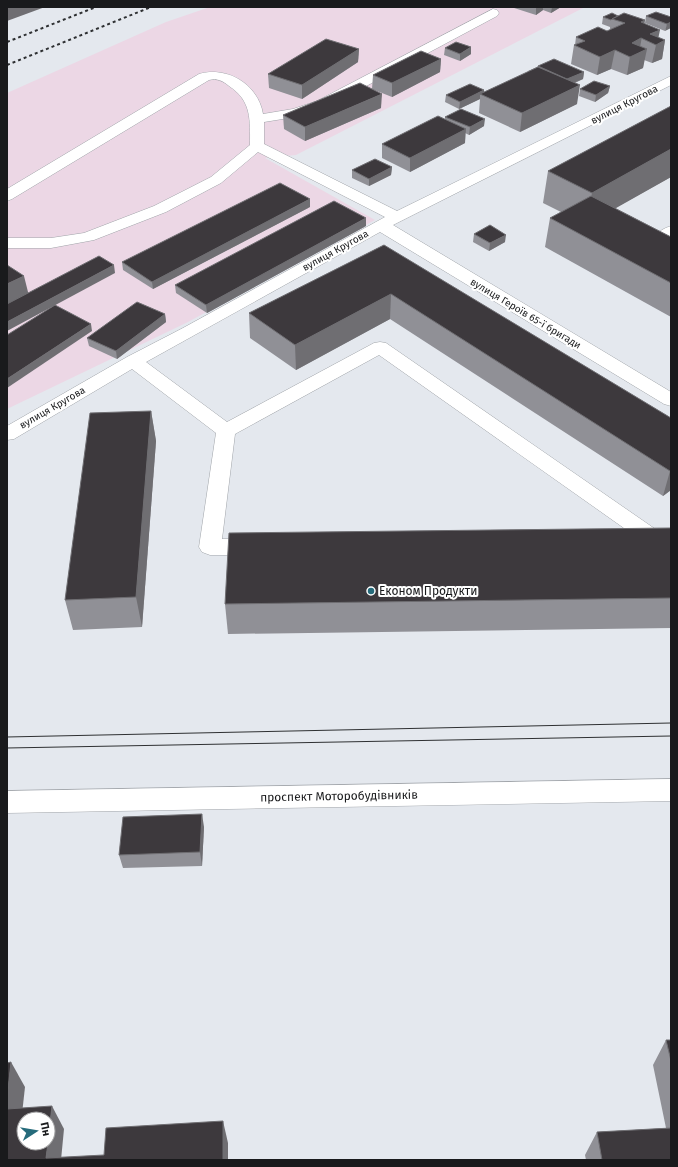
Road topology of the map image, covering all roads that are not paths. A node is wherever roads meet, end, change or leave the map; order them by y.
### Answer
1 (493, 13) dead end
2 (670, 82) edge
3 (257, 119) junction
4 (257, 146) junction
5 (7, 196) edge
6 (397, 217) junction
7 (381, 225) junction
8 (671, 231) edge
9 (7, 243) edge
10 (671, 244) edge
11 (133, 360) junction
12 (671, 400) edge
13 (226, 431) junction
14 (7, 434) edge
15 (631, 545) edge
16 (667, 545) edge
17 (274, 547) edge
18 (671, 790) edge
19 (7, 802) edge

1 - 3 street
2 - 6 street, вулиця Кругова
3 - 4 street
3 - 5 street
4 - 6 street
4 - 9 street
6 - 7 street, вулиця Кругова
7 - 11 street, вулиця Кругова
7 - 12 street, вулиця Героїв 65-ї бригади
8 - 10 street
11 - 13 street
11 - 14 street, вулиця Кругова
13 - 16 street
13 - 17 street
15 - 16 street
18 - 19 street, проспект Моторобудівників

